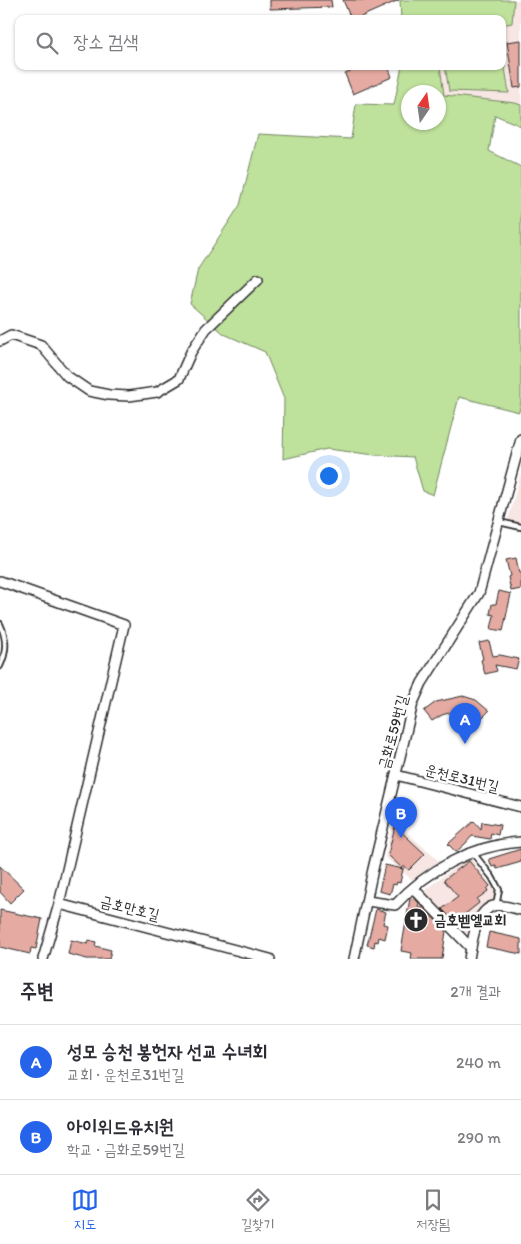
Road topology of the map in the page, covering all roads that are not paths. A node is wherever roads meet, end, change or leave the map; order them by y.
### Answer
1 (258, 279) dead end
2 (0, 341) edge
3 (521, 439) edge
4 (499, 522) junction
5 (521, 527) edge
6 (0, 581) edge
7 (0, 624) edge
8 (0, 666) edge
9 (396, 775) junction
10 (521, 807) edge
11 (521, 842) edge
12 (473, 853) junction
13 (413, 888) junction
14 (366, 901) junction
15 (58, 904) junction
16 (496, 906) junction
17 (521, 910) edge
18 (471, 948) junction
19 (248, 956) edge
20 (43, 959) edge
21 (270, 959) edge
22 (354, 959) edge
23 (469, 959) edge

1 - 2 street
3 - 4 street, 금화로59번길
4 - 5 lane
4 - 9 street, 금화로59번길
6 - 15 street
7 - 8 lane
9 - 10 street, 운천로31번길
9 - 14 street, 금화로59번길
11 - 12 street
12 - 13 street
12 - 16 lane
13 - 14 street
13 - 18 street
14 - 22 street, 금화로59번길
15 - 19 street, 금호만호길
15 - 20 street
16 - 17 street
16 - 18 street
18 - 23 street
19 - 21 street, 금호만호길

